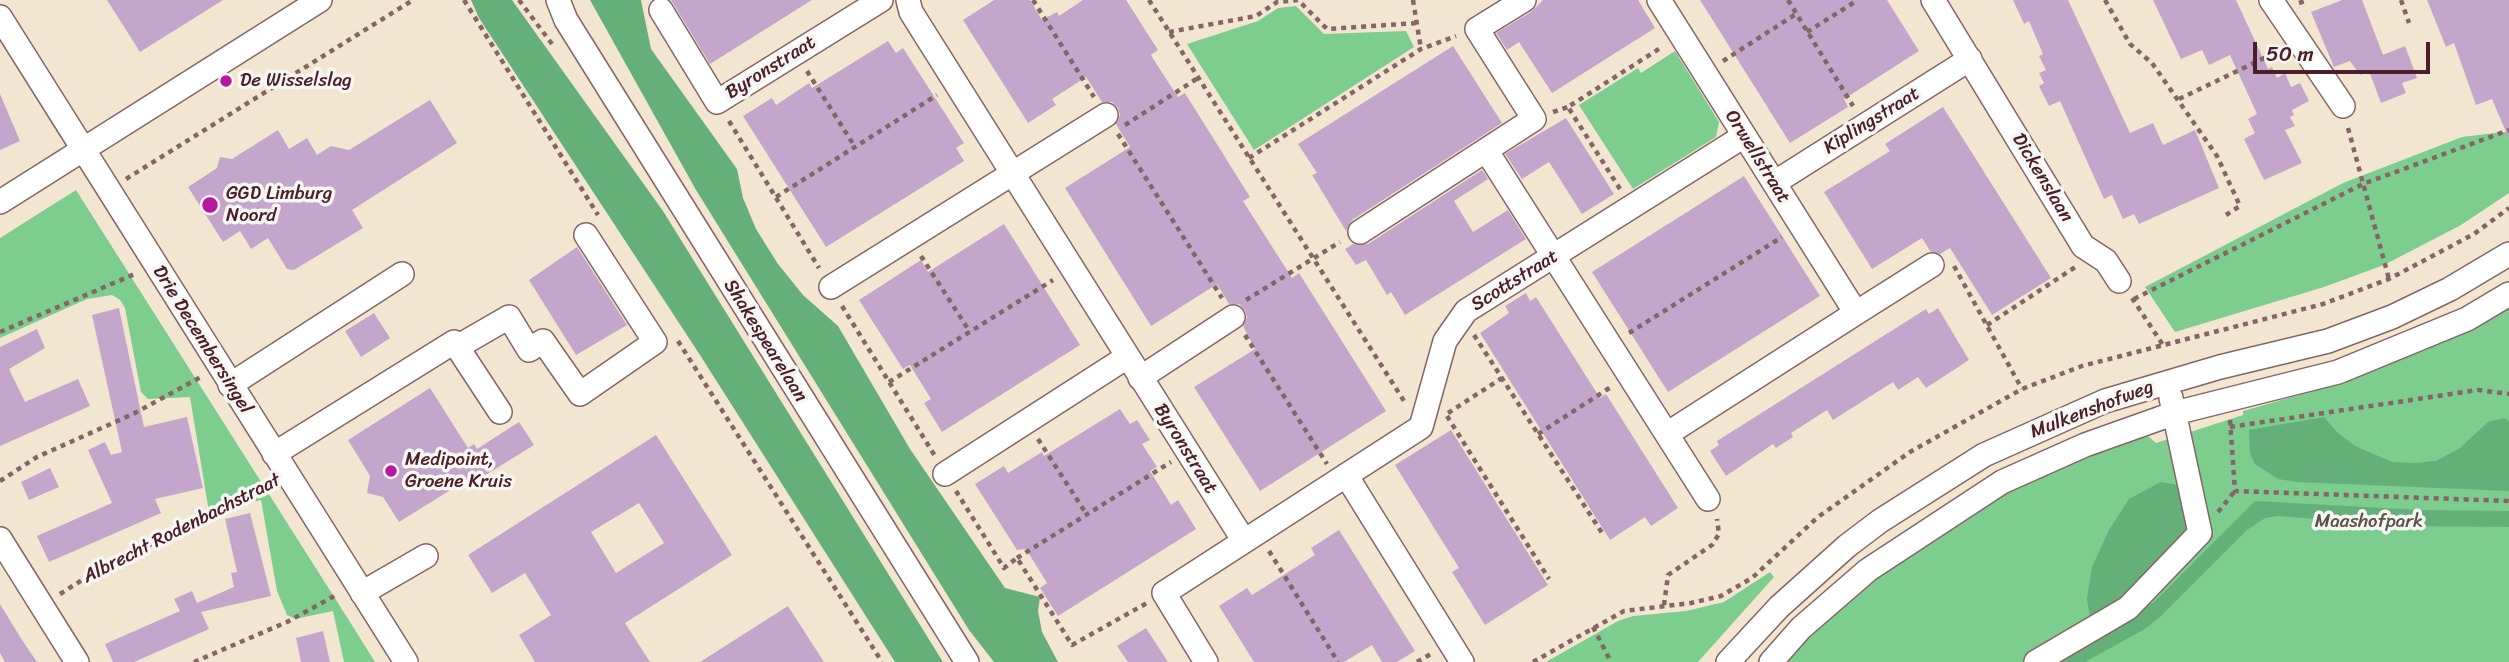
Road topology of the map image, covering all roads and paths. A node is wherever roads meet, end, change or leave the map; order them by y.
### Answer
1 (414, 0) edge
2 (548, 0) edge
3 (881, 0) edge
4 (908, 0) edge
5 (1034, 0) edge
6 (1149, 0) edge
7 (1413, 0) edge
8 (1524, 0) edge
9 (1659, 0) edge
10 (1787, 0) edge
11 (1858, 0) edge
12 (1933, 0) edge
13 (2105, 0) edge
14 (2272, 0) edge
15 (2400, 0) edge
16 (314, 2) edge
17 (562, 10) edge
18 (661, 10) dead end
19 (1796, 14) junction
20 (0, 18) edge
21 (1417, 23) junction
22 (2409, 23) dead end
23 (1477, 29) junction
24 (1169, 32) junction
25 (1807, 32) junction
26 (1681, 35) junction
27 (2299, 41) junction
28 (1421, 49) junction
29 (796, 53) junction
30 (1970, 59) junction
31 (1704, 73) junction
32 (1198, 78) junction
33 (956, 84) junction
34 (2179, 99) junction
35 (718, 102) junction
36 (2343, 106) joint
37 (1106, 115) joint
38 (1865, 125) junction
39 (2509, 130) edge
40 (1744, 136) junction
41 (855, 147) junction
42 (1486, 150) junction
43 (82, 152) junction
44 (1249, 158) junction
45 (1012, 174) junction
46 (1774, 183) junction
47 (2363, 184) junction
48 (107, 191) junction
49 (775, 197) junction
50 (0, 202) edge
51 (1632, 207) junction
52 (2227, 215) dead end
53 (1800, 225) junction
54 (1360, 232) joint
55 (586, 234) dead end
56 (910, 238) junction
57 (2095, 254) junction
58 (2509, 254) edge
59 (1312, 257) junction
60 (1554, 257) junction
61 (1932, 265) joint
62 (1072, 269) junction
63 (138, 272) dead end
64 (402, 274) dead end
65 (2389, 279) dead end
66 (2119, 281) joint
67 (831, 287) junction
68 (2509, 294) edge
69 (2133, 299) junction
70 (1856, 313) junction
71 (1232, 314) junction
72 (1462, 316) junction
73 (1987, 325) junction
74 (0, 332) edge
75 (970, 332) junction
76 (1610, 345) junction
77 (2163, 345) dead end
78 (457, 348) junction
79 (1127, 357) junction
80 (224, 376) junction
81 (1629, 376) junction
82 (1140, 377) junction
83 (1502, 378) junction
84 (2167, 382) junction
85 (889, 383) junction
86 (2022, 389) dead end
87 (2509, 394) edge
88 (2227, 399) junction
89 (500, 412) dead end
90 (2175, 413) junction
91 (1446, 414) junction
92 (1026, 422) junction
93 (1421, 427) junction
94 (2231, 427) junction
95 (1538, 434) junction
96 (1667, 434) junction
97 (1187, 451) junction
98 (274, 454) junction
99 (945, 474) junction
100 (288, 475) junction
101 (1342, 478) junction
102 (0, 481) edge
103 (1708, 499) joint
104 (2509, 501) edge
105 (1087, 514) junction
106 (1604, 536) dead end
107 (1250, 537) junction
108 (0, 539) edge
109 (426, 556) dead end
110 (1017, 558) junction
111 (9, 573) edge
112 (1549, 579) dead end
113 (360, 589) junction
114 (1164, 593) junction
115 (1664, 605) dead end
116 (41, 606) junction
117 (1593, 627) dead end
118 (77, 662) edge
119 (194, 662) edge
120 (406, 662) edge
121 (967, 662) edge
122 (1206, 662) edge
123 (1338, 662) edge
124 (1462, 662) edge
125 (1611, 662) edge
126 (1728, 662) edge
127 (1771, 662) edge
128 (2036, 662) edge

1 - 48 path
2 - 17 street, Shakespearelaan
3 - 29 street, Byronstraat
4 - 33 street, Byronstraat
5 - 37 path
6 - 24 path
7 - 21 path
8 - 23 street
9 - 26 street, Orwellstraat
10 - 19 path
11 - 25 path
12 - 30 street, Dickenslaan
13 - 34 path
14 - 27 street
15 - 22 path
16 - 43 street
17 - 121 street, Shakespearelaan
18 - 35 street, Byronstraat
19 - 25 path
19 - 31 path
20 - 43 street, Drie Decembersingel
21 - 24 path
21 - 28 path
23 - 28 path
23 - 42 street
24 - 32 path
25 - 38 path
26 - 31 street, Orwellstraat
26 - 51 path
27 - 34 path
27 - 36 street
28 - 44 path
29 - 35 street, Byronstraat
29 - 41 path
30 - 38 street, Kiplingstraat
30 - 57 street, Dickenslaan
31 - 40 street, Orwellstraat
32 - 44 path
32 - 71 path
33 - 41 path
33 - 45 street, Byronstraat
34 - 52 path
35 - 49 path
36 - 47 path
37 - 45 street
38 - 46 street, Kiplingstraat
39 - 47 path
40 - 46 street, Orwellstraat
40 - 51 street, Scottstraat
41 - 49 path
42 - 54 street
42 - 60 street
43 - 48 street, Drie Decembersingel
43 - 50 street
44 - 59 path
45 - 56 street
45 - 62 street, Byronstraat
46 - 53 street, Orwellstraat
47 - 65 path
47 - 69 path
48 - 80 street, Drie Decembersingel
49 - 67 path
51 - 60 street, Scottstraat
53 - 70 street, Orwellstraat
53 - 76 path
54 - 59 path
55 - 78 street
56 - 67 street
56 - 75 path
57 - 66 street, Dickenslaan
57 - 73 path
58 - 84 street, Mulkenshofweg
59 - 71 path
59 - 93 path
60 - 72 street, Scottstraat
60 - 76 street
61 - 70 street
61 - 73 path
62 - 75 path
62 - 79 street, Byronstraat
63 - 74 path
64 - 80 street
66 - 69 path
67 - 85 path
68 - 88 street, Mulkenshofweg
69 - 77 path
70 - 96 street
71 - 82 street
71 - 101 path
72 - 83 path
72 - 93 street, Scottstraat
73 - 86 path
75 - 85 path
76 - 81 street
78 - 89 street
78 - 98 street
79 - 82 street, Byronstraat
79 - 92 street
80 - 98 street, Drie Decembersingel
80 - 102 path
81 - 95 path
81 - 96 street
82 - 97 street, Byronstraat
83 - 91 path
83 - 95 path
84 - 90 street
84 - 126 street, Mulkenshofweg
85 - 99 path
87 - 94 path
88 - 90 street, Mulkenshofweg
88 - 94 path
90 - 127 street, Mulkenshofweg
90 - 128 street
91 - 93 path
91 - 112 path
92 - 99 street
92 - 105 path
93 - 101 street
94 - 104 path
95 - 106 path
96 - 103 street
97 - 105 path
97 - 107 street, Byronstraat
98 - 100 street, Drie Decembersingel
99 - 110 path
100 - 113 street, Drie Decembersingel
100 - 116 path, Albrecht Rodenbachstraat
101 - 107 street
101 - 124 street
103 - 115 path
105 - 110 path
107 - 114 street
107 - 123 path
108 - 111 street
109 - 113 street
110 - 114 path
111 - 116 street
113 - 119 path
113 - 120 street, Drie Decembersingel
114 - 122 street
116 - 118 street
117 - 125 path

